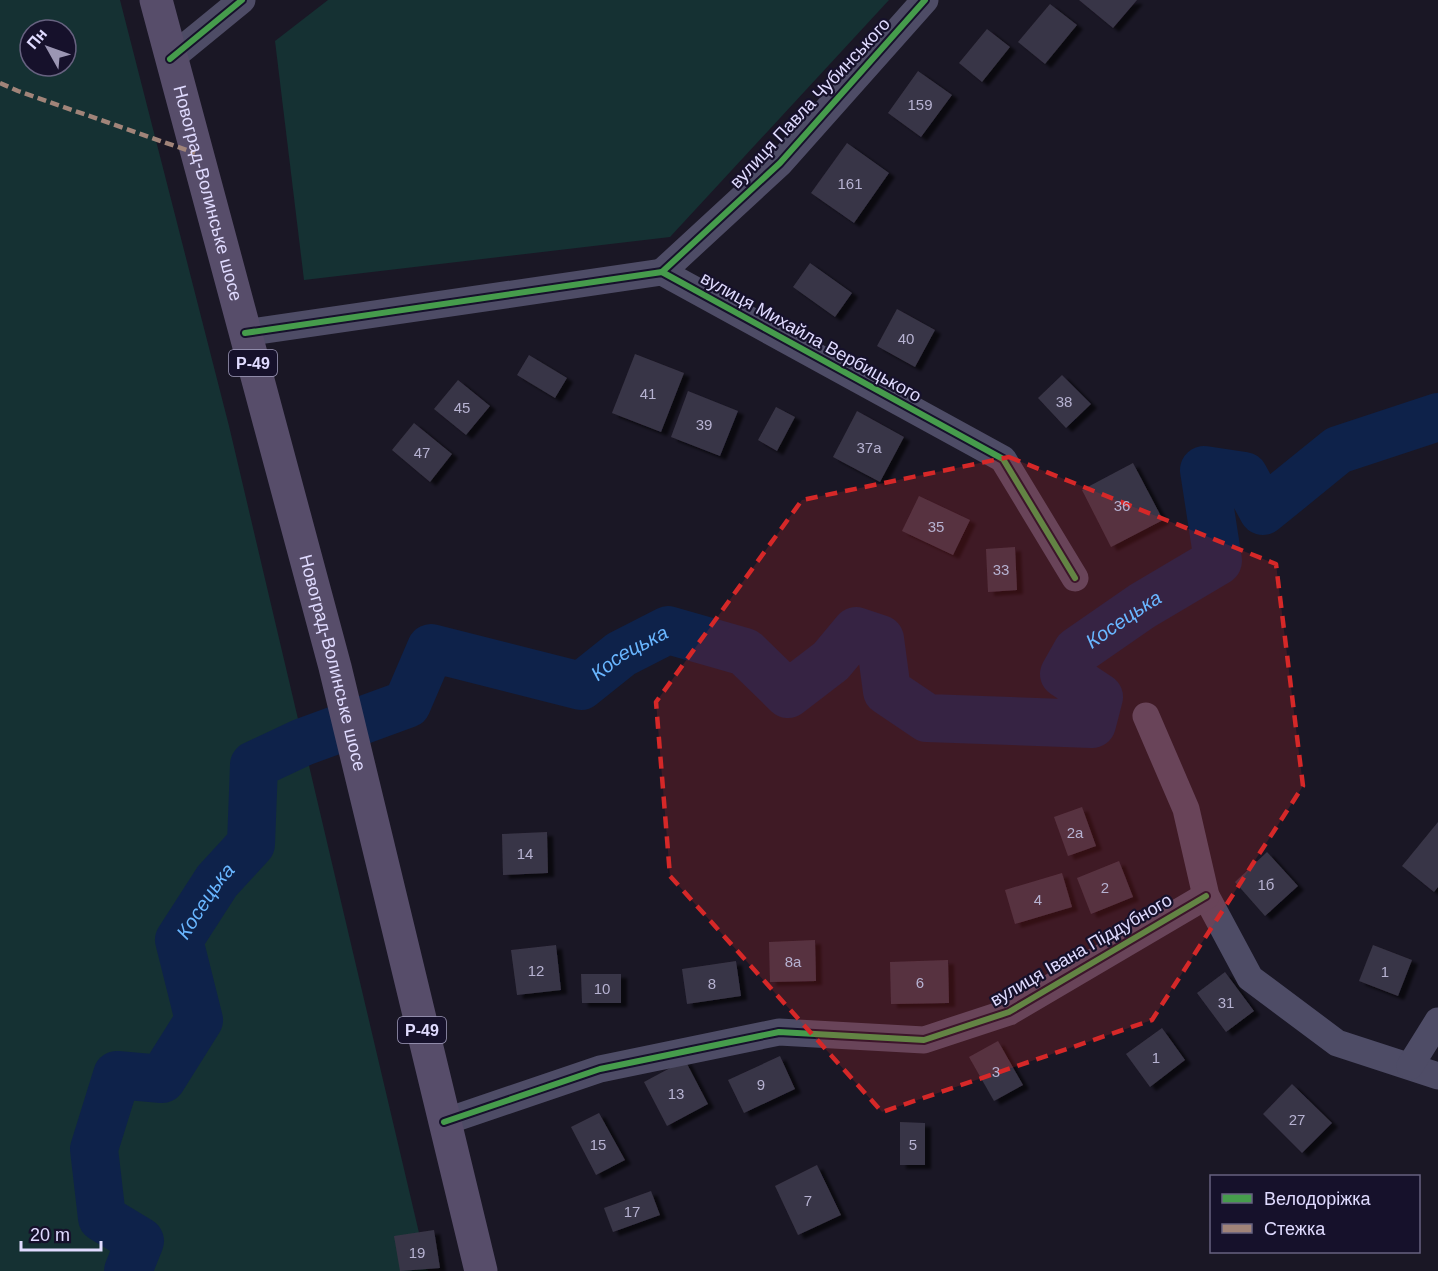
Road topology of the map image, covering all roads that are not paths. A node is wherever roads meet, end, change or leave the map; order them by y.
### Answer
1 (156, 0) edge
2 (242, 0) edge
3 (925, 0) edge
4 (170, 59) junction
5 (662, 272) junction
6 (245, 333) junction
7 (1075, 578) dead end
8 (1146, 716) dead end
9 (1206, 896) junction
10 (1438, 1022) edge
11 (1410, 1066) junction
12 (1438, 1076) edge
13 (444, 1122) junction
14 (481, 1271) edge

1 - 4 main road, Р-49
2 - 4 street
3 - 5 street, вулиця Павла Чубинського
4 - 6 main road, Новоград-Волинське шосе / Р-49
5 - 6 street
5 - 7 street, вулиця Михайла Вербицького
6 - 13 main road, Новоград-Волинське шосе / Р-49
8 - 9 street
9 - 11 street
9 - 13 street, вулиця Івана Піддубного
10 - 11 street
11 - 12 street
13 - 14 main road, Новоград-Волинське шосе / Р-49

